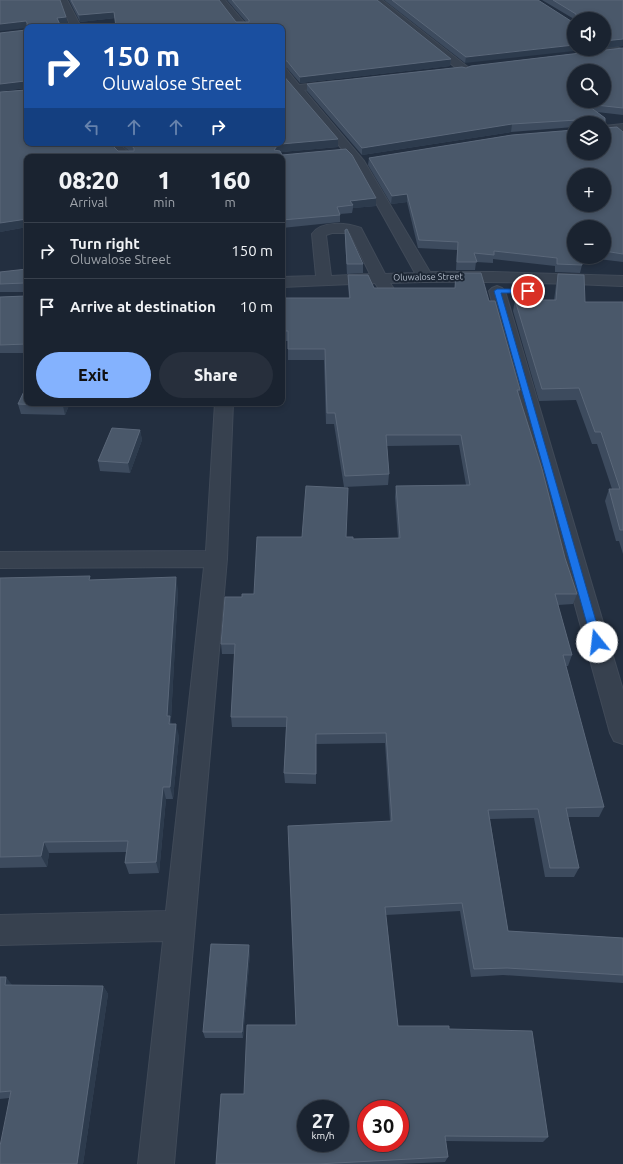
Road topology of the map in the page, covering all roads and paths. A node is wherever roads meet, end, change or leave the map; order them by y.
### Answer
1 (63, 0) edge
2 (220, 0) edge
3 (376, 0) edge
4 (74, 24) edge
5 (240, 24) edge
6 (450, 71) edge
7 (288, 80) edge
8 (343, 83) edge
9 (623, 128) edge
10 (611, 129) edge
11 (115, 146) edge
12 (332, 153) edge
13 (124, 154) edge
14 (355, 156) junction
15 (374, 159) edge
16 (358, 265) junction
17 (323, 274) junction
18 (424, 277) junction
19 (285, 281) edge
20 (623, 281) edge
21 (383, 283) junction
22 (497, 291) junction
23 (623, 292) edge
24 (285, 293) edge
25 (224, 406) edge
26 (216, 559) junction
27 (0, 560) edge
28 (623, 733) edge
29 (179, 926) junction
30 (0, 930) edge
31 (156, 1164) edge

1 - 4 street
2 - 5 street
3 - 6 street
7 - 8 street
7 - 14 street
9 - 10 street
11 - 13 street
12 - 14 street
14 - 15 street
14 - 18 street
16 - 17 street
16 - 17 street
16 - 21 street
17 - 19 street, Oluwalose Street
17 - 21 street, Oluwalose Street
18 - 20 street, Oluwalose Street
18 - 21 street, Oluwalose Street
21 - 22 street, Oluwalose Street
21 - 24 street, Oluwalose Street
22 - 23 street, Oluwalose Street
22 - 28 street
25 - 26 street
26 - 27 street
26 - 29 street
29 - 30 street
29 - 31 street

